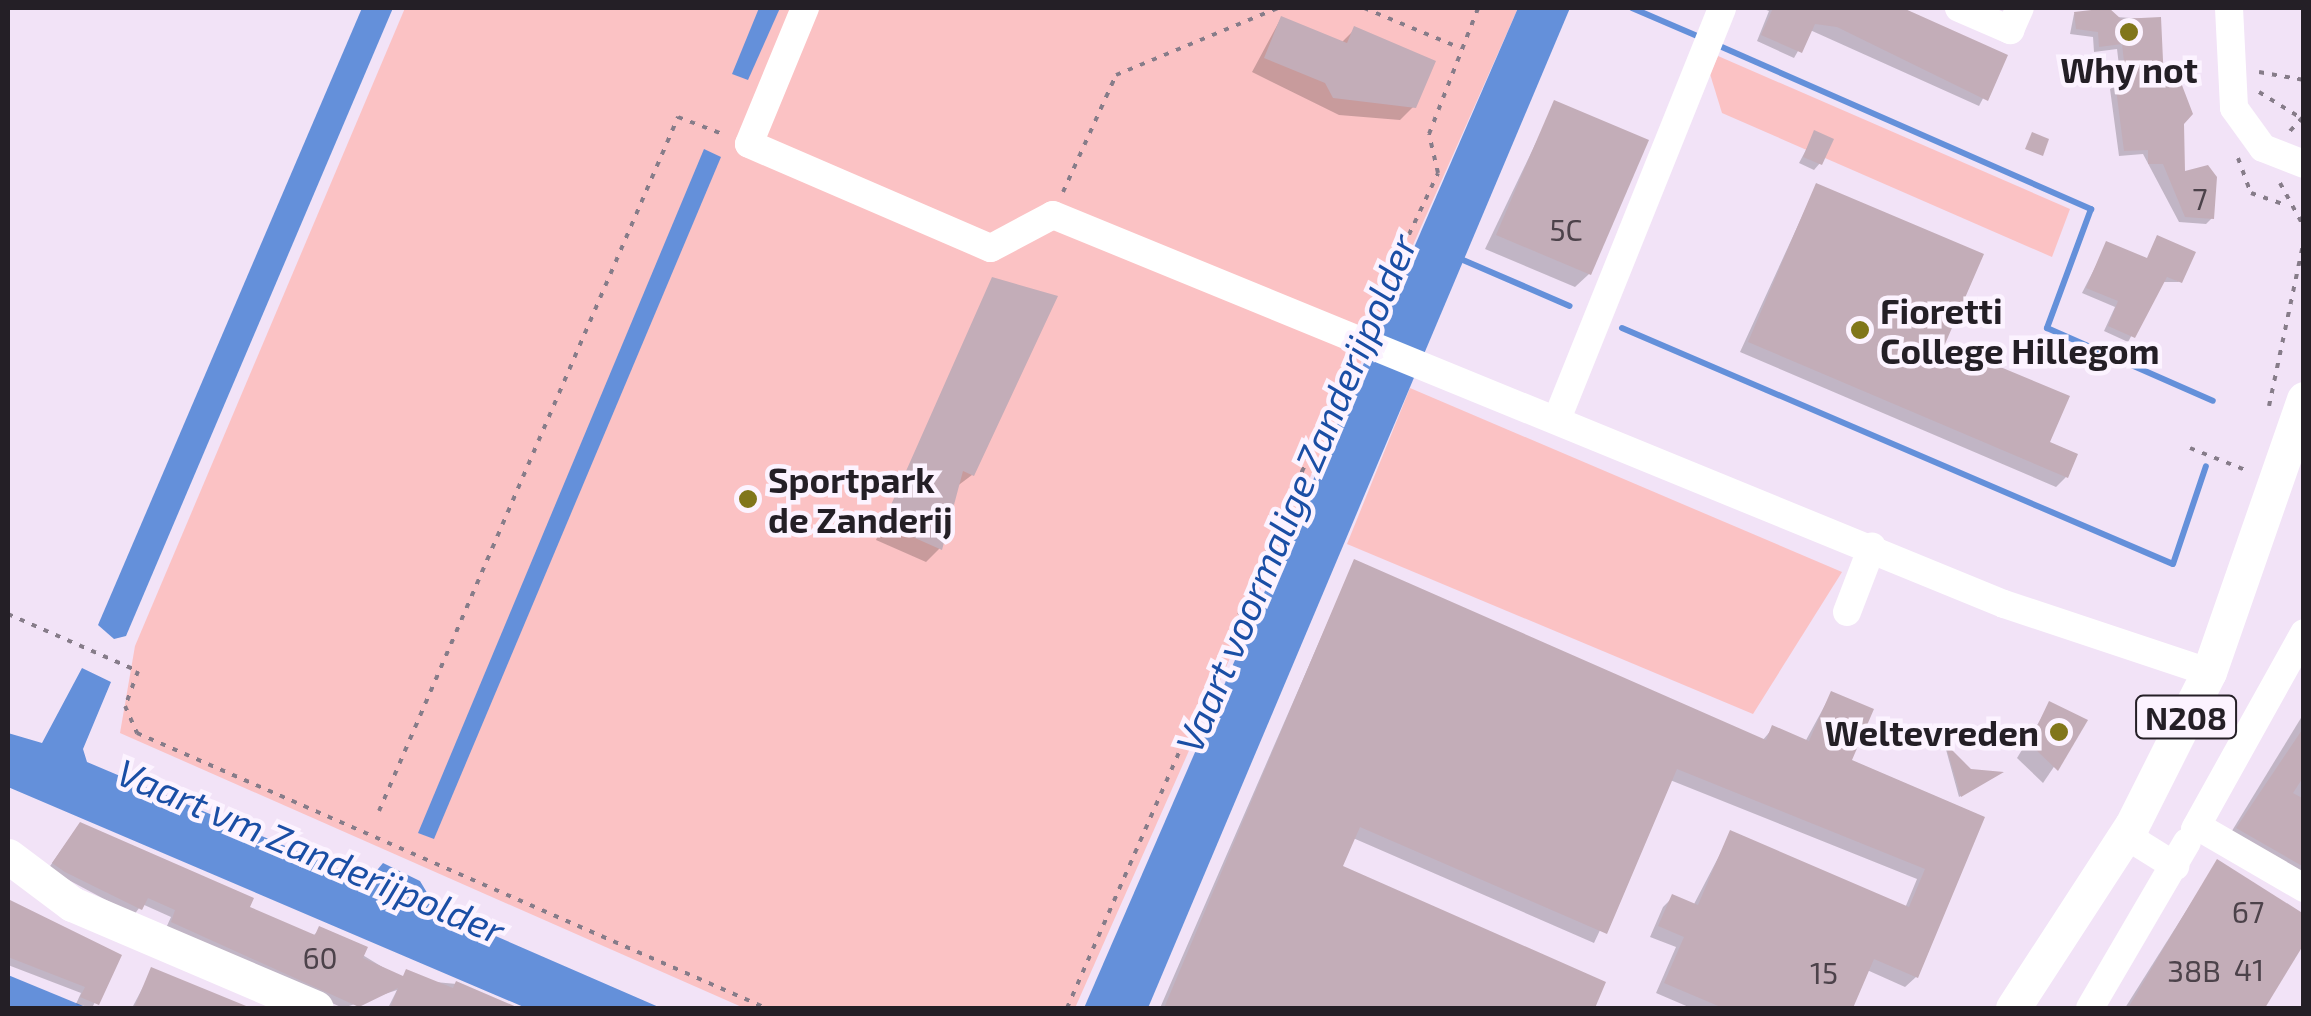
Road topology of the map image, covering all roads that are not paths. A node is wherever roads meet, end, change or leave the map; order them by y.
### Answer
1 (806, 8) edge
2 (1959, 8) edge
3 (2020, 8) edge
4 (2229, 8) edge
5 (1719, 13) edge
6 (2304, 164) edge
7 (2304, 399) edge
8 (1559, 414) junction
9 (2304, 451) edge
10 (1872, 547) junction
11 (1847, 612) dead end
12 (2304, 633) edge
13 (2209, 672) junction
14 (2189, 841) junction
15 (2138, 843) junction
16 (8, 856) edge
17 (2304, 888) edge
18 (316, 1008) edge
19 (2013, 1008) edge
20 (2030, 1008) edge
21 (2090, 1008) edge

1 - 8 street
2 - 3 street
4 - 6 street
5 - 8 street
7 - 13 main road, N208
8 - 10 street
9 - 15 main road, N208
10 - 11 street
10 - 13 street
12 - 14 street
13 - 19 main road, N208
14 - 15 street
14 - 17 street
14 - 21 street
15 - 20 main road, N208
16 - 18 main road

